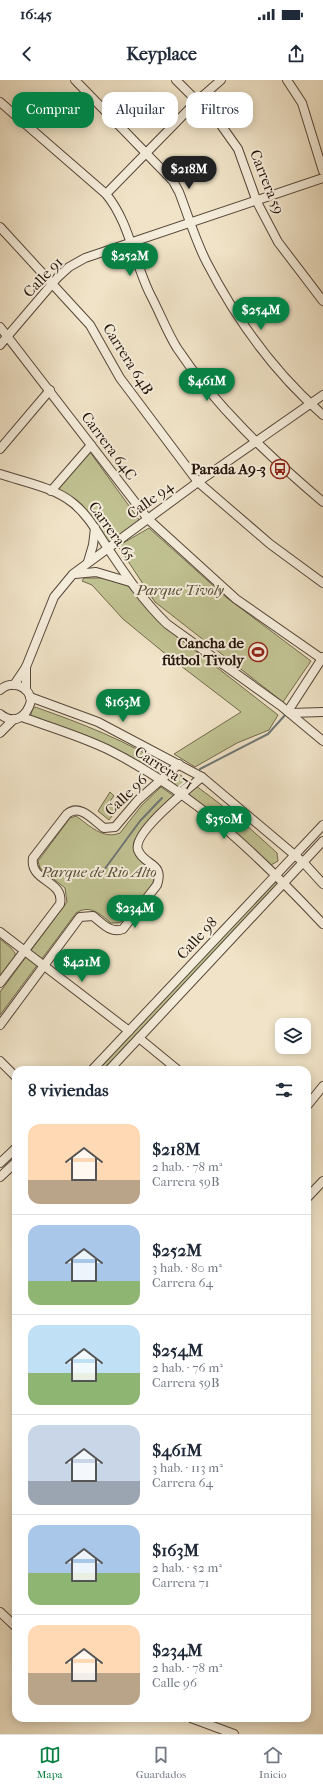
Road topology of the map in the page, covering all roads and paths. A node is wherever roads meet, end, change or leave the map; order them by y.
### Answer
1 (75, 80) edge
2 (176, 80) edge
3 (221, 80) edge
4 (287, 80) edge
5 (188, 92) edge
6 (207, 92) edge
7 (0, 102) edge
8 (186, 112) edge
9 (224, 128) edge
10 (147, 153) junction
11 (323, 171) edge
12 (323, 178) edge
13 (106, 194) junction
14 (257, 202) junction
15 (190, 223) junction
16 (0, 227) edge
17 (129, 243) junction
18 (53, 283) junction
19 (323, 302) edge
20 (0, 327) edge
21 (8, 335) junction
22 (0, 345) edge
23 (50, 390) junction
24 (323, 395) edge
25 (311, 403) junction
26 (323, 415) edge
27 (256, 442) junction
28 (91, 444) junction
29 (0, 449) edge
30 (0, 474) edge
31 (198, 482) junction
32 (51, 491) junction
33 (323, 502) edge
34 (148, 519) junction
35 (95, 528) junction
36 (108, 547) junction
37 (88, 562) junction
38 (118, 562) junction
39 (73, 574) junction
40 (109, 575) junction
41 (130, 582) junction
42 (323, 583) edge
43 (322, 658) edge
44 (26, 666) junction
45 (14, 685) junction
46 (1, 687) edge
47 (28, 693) junction
48 (289, 712) junction
49 (323, 712) edge
50 (0, 717) edge
51 (18, 718) junction
52 (0, 733) edge
53 (323, 741) edge
54 (179, 764) junction
55 (202, 777) junction
56 (162, 780) junction
57 (181, 794) junction
58 (323, 826) edge
59 (323, 841) edge
60 (295, 854) junction
61 (303, 862) junction
62 (276, 875) junction
63 (284, 882) junction
64 (323, 884) edge
65 (323, 924) edge
66 (0, 932) edge
67 (24, 951) junction
68 (44, 966) junction
69 (0, 982) edge
70 (0, 1025) edge
71 (129, 1031) junction
72 (139, 1038) junction
73 (0, 1062) edge
74 (96, 1066) edge
75 (113, 1066) edge
76 (173, 1066) edge
77 (12, 1073) edge
78 (323, 1086) edge
79 (311, 1101) edge
80 (12, 1152) edge
81 (0, 1163) edge
82 (12, 1166) edge
83 (0, 1177) edge
84 (323, 1181) edge
85 (311, 1191) edge
86 (0, 1612) edge
87 (12, 1623) edge
88 (202, 1722) edge
89 (234, 1734) edge

1 - 10 street
2 - 5 street, Carrera 59
3 - 6 street
4 - 11 street
7 - 13 street
8 - 10 street
9 - 14 street, Carrera 59
10 - 13 street
10 - 15 street
12 - 14 street, Calle 91
13 - 17 street
14 - 15 street, Calle 91
14 - 19 street, Carrera 59
15 - 17 street, Calle 91
15 - 25 street
16 - 18 street, Carrera 64B
17 - 18 street, Calle 91
17 - 27 street
18 - 21 street, Calle 91
18 - 31 street, Carrera 64B
20 - 21 street, Carrera 64C
21 - 22 street, Calle 91
21 - 23 street, Carrera 64C
23 - 28 street, Carrera 64C
23 - 29 street
24 - 25 street, Calle 94
25 - 26 street
25 - 27 street, Calle 94
27 - 31 street, Calle 94
27 - 33 street
28 - 32 street
28 - 34 street, Carrera 64C
30 - 32 street, Carrera 65
31 - 34 street, Calle 94
31 - 42 street, Carrera 64B
32 - 35 street, Carrera 65
34 - 36 street, Calle 94
34 - 43 street, Carrera 64C
35 - 36 street, Carrera 65
35 - 37 street
36 - 37 street, Calle 94
36 - 38 street, Carrera 65
37 - 39 street, Calle 94
38 - 40 street
38 - 41 street, Carrera 65
39 - 40 street
39 - 44 street, Calle 94
40 - 41 street
41 - 48 street, Carrera 65
43 - 48 street
44 - 45 street, Calle 94
44 - 47 street, Calle 94
45 - 46 street
45 - 47 street, Carrera 71
47 - 51 street, Calle 94
47 - 54 street, Carrera 71
48 - 49 street
48 - 53 street, Carrera 65
50 - 51 street, Carrera 71
51 - 52 street
51 - 56 street, Carrera 71
54 - 55 street, Carrera 71
54 - 56 street, Calle 96
55 - 57 street
55 - 60 street, Carrera 71
56 - 57 street, Carrera 71
56 - 67 street, Calle 96
57 - 62 street, Carrera 71
57 - 68 street
58 - 60 street, Calle 98
59 - 61 street, Calle 98
60 - 61 street, Carrera 71
60 - 62 street, Calle 98
61 - 63 street, Calle 98
61 - 64 street, Carrera 71
62 - 63 street, Carrera 71
62 - 71 street, Calle 98
63 - 65 street, Carrera 71
63 - 72 street, Calle 98
66 - 67 street
67 - 68 street
67 - 69 street, Calle 96
68 - 70 street
68 - 71 street
71 - 74 street, Calle 98
72 - 75 street, Calle 98
72 - 76 street
73 - 77 street
78 - 79 street
80 - 81 street
82 - 83 street
84 - 85 street
86 - 87 street
88 - 89 street

